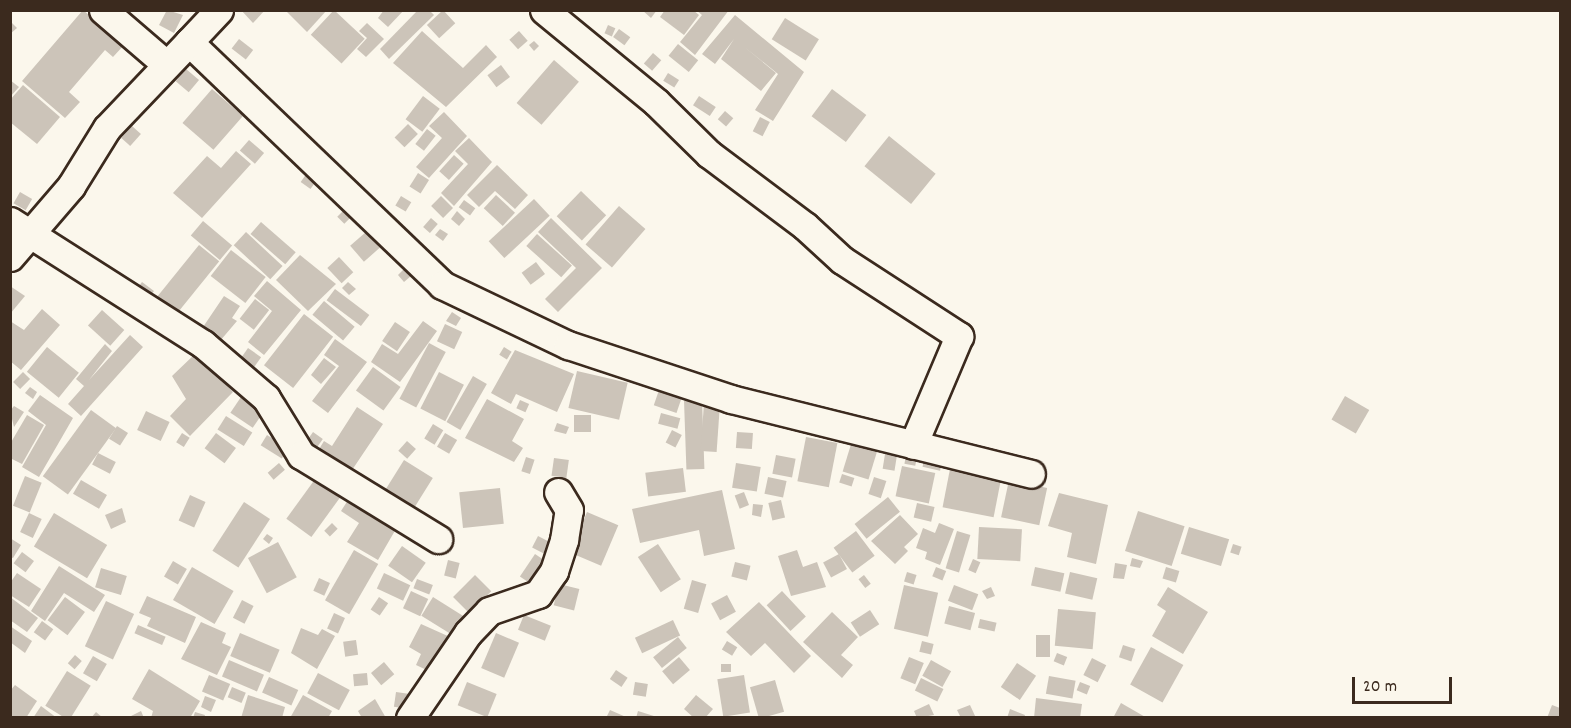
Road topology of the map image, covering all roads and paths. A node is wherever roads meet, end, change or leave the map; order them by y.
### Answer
1 (103, 10) edge
2 (219, 10) edge
3 (544, 10) edge
4 (189, 42) junction
5 (167, 65) junction
6 (20, 227) edge
7 (10, 257) edge
8 (913, 445) junction
9 (1031, 474) dead end
10 (558, 492) dead end
11 (438, 539) dead end
12 (410, 717) edge

1 - 5 street
2 - 4 street
3 - 8 street
4 - 5 street
4 - 8 street
5 - 6 street
6 - 7 street
6 - 11 street
8 - 9 street
10 - 12 street

